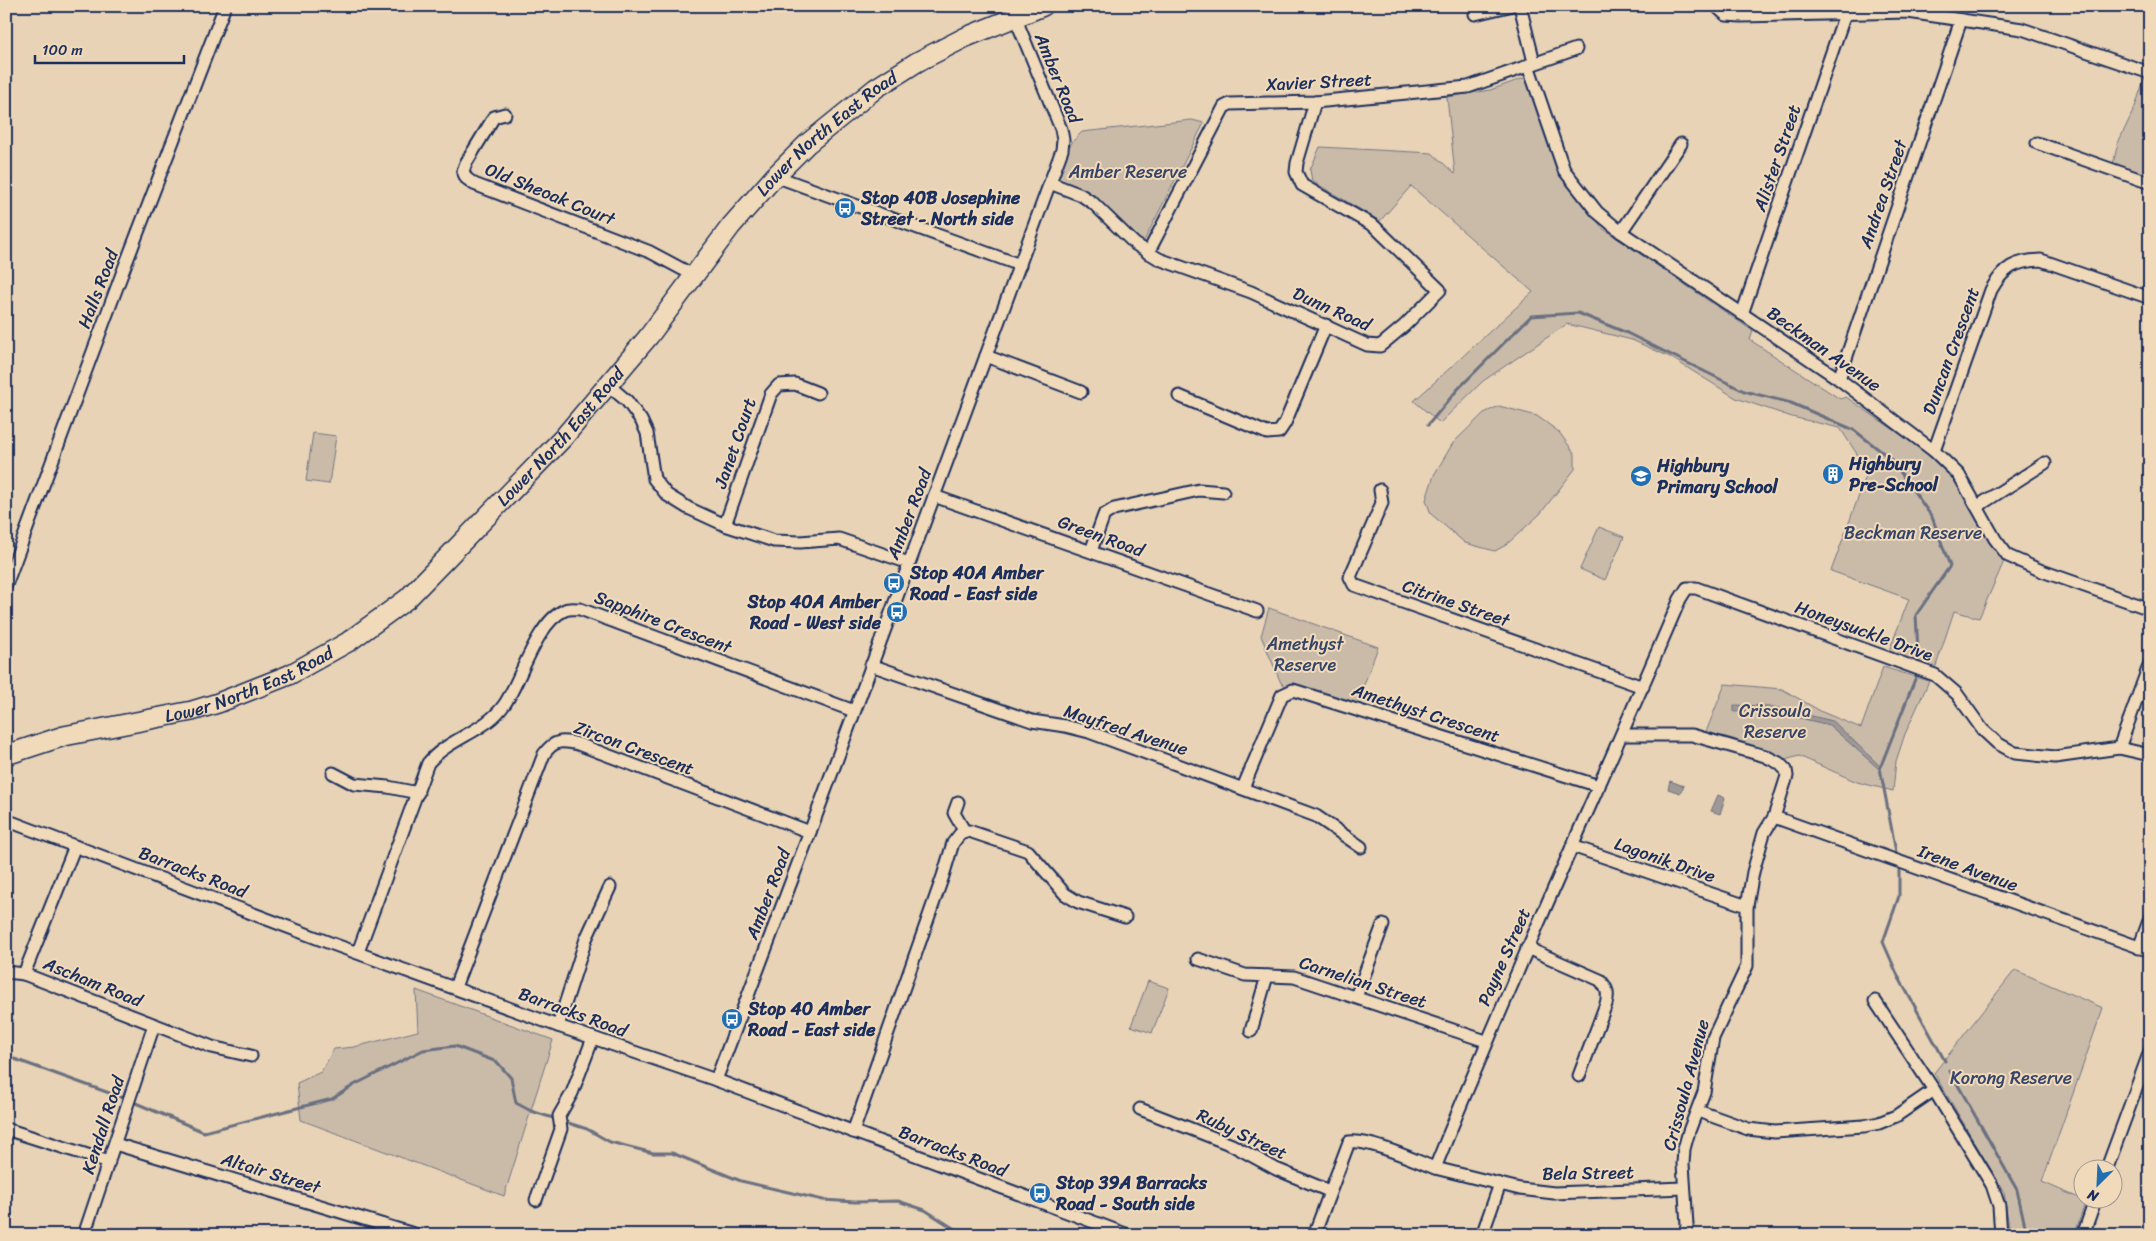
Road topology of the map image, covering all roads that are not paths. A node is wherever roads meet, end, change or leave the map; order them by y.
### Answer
1 (225, 6) edge
2 (1043, 6) edge
3 (1509, 6) edge
4 (1520, 6) edge
5 (1716, 6) edge
6 (1475, 14) dead end
7 (1844, 14) junction
8 (1015, 17) junction
9 (1961, 20) junction
10 (1576, 49) dead end
11 (1531, 63) junction
12 (2150, 73) edge
13 (1315, 102) junction
14 (505, 114) dead end
15 (1681, 144) dead end
16 (2037, 144) dead end
17 (775, 176) junction
18 (2150, 183) edge
19 (1050, 184) junction
20 (1621, 232) junction
21 (1148, 254) junction
22 (1020, 265) junction
23 (694, 276) junction
24 (2150, 298) edge
25 (1742, 314) junction
26 (1326, 326) junction
27 (986, 356) junction
28 (1839, 379) junction
29 (608, 385) junction
30 (1081, 392) dead end
31 (818, 393) dead end
32 (1179, 396) dead end
33 (1934, 451) junction
34 (2045, 464) dead end
35 (1380, 490) dead end
36 (1223, 492) dead end
37 (934, 496) junction
38 (1978, 506) junction
39 (725, 525) junction
40 (1091, 551) junction
41 (909, 563) junction
42 (6, 585) edge
43 (1687, 588) joint
44 (2150, 609) edge
45 (1256, 611) dead end
46 (2150, 663) edge
47 (871, 665) junction
48 (1643, 687) junction
49 (854, 711) junction
50 (1622, 735) junction
51 (2119, 748) junction
52 (6, 754) edge
53 (2150, 755) edge
54 (333, 774) dead end
55 (1599, 786) junction
56 (1243, 788) junction
57 (418, 793) junction
58 (958, 802) dead end
59 (1774, 817) junction
60 (6, 820) edge
61 (810, 832) junction
62 (965, 832) junction
63 (76, 846) junction
64 (1572, 846) junction
65 (1361, 847) dead end
66 (610, 887) dead end
67 (1747, 906) junction
68 (1125, 917) dead end
69 (2150, 918) edge
70 (1384, 925) dead end
71 (1527, 948) junction
72 (2144, 950) edge
73 (358, 952) junction
74 (1198, 959) dead end
75 (6, 972) edge
76 (24, 974) junction
77 (1267, 976) junction
78 (454, 987) junction
79 (1356, 997) junction
80 (1875, 1001) dead end
81 (154, 1025) junction
82 (558, 1026) junction
83 (1251, 1031) dead end
84 (593, 1038) junction
85 (1486, 1041) junction
86 (2150, 1051) edge
87 (251, 1056) dead end
88 (1579, 1076) dead end
89 (716, 1080) junction
90 (1934, 1090) junction
91 (1140, 1109) dead end
92 (1698, 1111) junction
93 (6, 1129) edge
94 (853, 1132) junction
95 (115, 1144) junction
96 (2111, 1158) edge
97 (109, 1162) junction
98 (1435, 1168) junction
99 (1500, 1184) junction
100 (1684, 1188) junction
101 (1329, 1191) junction
102 (536, 1200) dead end
103 (2092, 1208) edge
104 (84, 1235) edge
105 (417, 1235) edge
106 (1128, 1235) edge
107 (1314, 1235) edge
108 (1482, 1235) edge
109 (1685, 1235) edge
110 (2001, 1235) edge
111 (2083, 1235) edge

1 - 42 street, Halls Road
2 - 8 main road, Lower North East Road
3 - 6 street
4 - 11 street, Beckman Avenue
5 - 7 street
7 - 9 street
7 - 25 street, Alister Street
8 - 17 main road, Lower North East Road
8 - 19 street, Amber Road
9 - 12 street
9 - 28 street, Andrea Street
10 - 11 street, Xavier Street
11 - 13 street, Xavier Street
11 - 20 street, Beckman Avenue
13 - 21 street, Xavier Street
13 - 26 street, Dunn Road
14 - 23 street, Old Sheoak Court
15 - 20 street
16 - 18 street
17 - 22 street
17 - 23 main road, Lower North East Road
19 - 21 street, Dunn Road
19 - 22 street, Amber Road
20 - 25 street, Beckman Avenue
21 - 26 street, Dunn Road
22 - 27 street, Amber Road
23 - 29 main road, Lower North East Road
24 - 33 street, Duncan Crescent
25 - 28 street, Beckman Avenue
26 - 32 street
27 - 30 street
27 - 37 street, Amber Road
28 - 33 street, Beckman Avenue
29 - 39 street
29 - 52 main road, Lower North East Road
31 - 39 street, Janet Court
33 - 38 street, Beckman Avenue
34 - 38 street
35 - 48 street, Citrine Street
36 - 40 street
37 - 40 street, Green Road
37 - 41 street, Amber Road
38 - 44 street, Beckman Avenue
39 - 41 street
40 - 45 street, Green Road
41 - 47 street, Amber Road
43 - 48 street, Payne Street
43 - 51 street, Honeysuckle Drive
46 - 51 street
47 - 49 street, Amber Road
47 - 56 street, Mayfred Avenue
48 - 50 street, Payne Street
49 - 57 street, Sapphire Crescent
49 - 61 street, Amber Road
50 - 55 street, Payne Street
50 - 59 street, Crissoula Avenue
51 - 53 street, Honeysuckle Drive
54 - 57 street
55 - 56 street, Amethyst Crescent
55 - 64 street, Payne Street
56 - 65 street, Mayfred Avenue
57 - 73 street, Sapphire Crescent
58 - 62 street
59 - 67 street, Crissoula Avenue
59 - 72 street, Irene Avenue
60 - 63 street, Barracks Road
61 - 78 street, Zircon Crescent
61 - 89 street, Amber Road
62 - 68 street
62 - 94 street
63 - 73 street, Barracks Road
63 - 76 street, Ascham Road
64 - 67 street, Lagonik Drive
64 - 71 street, Payne Street
66 - 82 street
67 - 92 street, Crissoula Avenue
69 - 72 street
70 - 79 street
71 - 85 street, Payne Street
71 - 88 street
73 - 78 street, Barracks Road
74 - 77 street, Carnelian Street
75 - 76 street
76 - 81 street, Ascham Road
77 - 79 street, Carnelian Street
77 - 83 street
78 - 82 street, Barracks Road
79 - 85 street, Carnelian Street
80 - 90 street
81 - 87 street, Ascham Road
81 - 95 street, Kendall Road
82 - 84 street, Barracks Road
84 - 89 street, Barracks Road
84 - 102 street
85 - 98 street, Payne Street
86 - 96 street
89 - 94 street, Barracks Road
90 - 92 street
90 - 110 street
91 - 101 street, Ruby Street
92 - 100 street, Crissoula Avenue
93 - 97 street
94 - 106 street, Barracks Road
95 - 97 street, Kendall Road
95 - 105 street, Altair Street
97 - 104 street, Kendall Road
98 - 99 street, Bela Street
98 - 101 street
99 - 100 street, Bela Street
99 - 108 street
100 - 109 street, Crissoula Avenue
101 - 107 street
103 - 111 street

